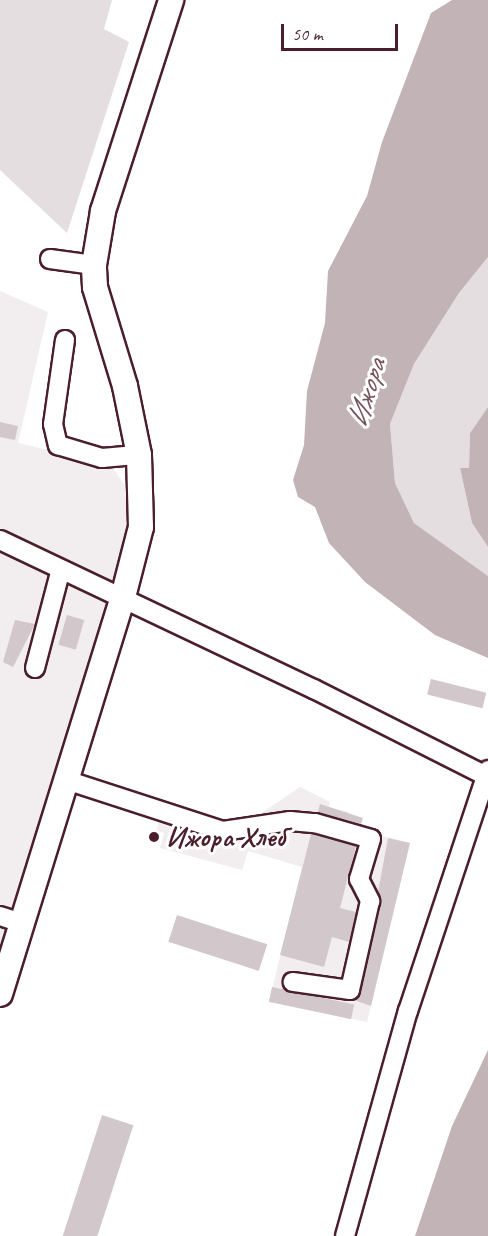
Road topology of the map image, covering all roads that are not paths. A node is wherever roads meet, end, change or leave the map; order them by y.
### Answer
1 (171, 0) edge
2 (51, 259) dead end
3 (94, 265) junction
4 (65, 340) dead end
5 (139, 455) junction
6 (0, 540) edge
7 (62, 569) junction
8 (123, 597) junction
9 (35, 668) dead end
10 (487, 775) edge
11 (66, 780) junction
12 (11, 919) edge
13 (293, 982) dead end
14 (0, 994) edge
15 (345, 1236) edge

1 - 3 main road
2 - 3 lane
3 - 5 main road
4 - 5 lane
5 - 8 main road
6 - 7 lane
7 - 8 lane
7 - 9 lane
8 - 10 lane
8 - 11 main road
10 - 15 lane
11 - 12 main road
11 - 13 lane
12 - 14 main road

